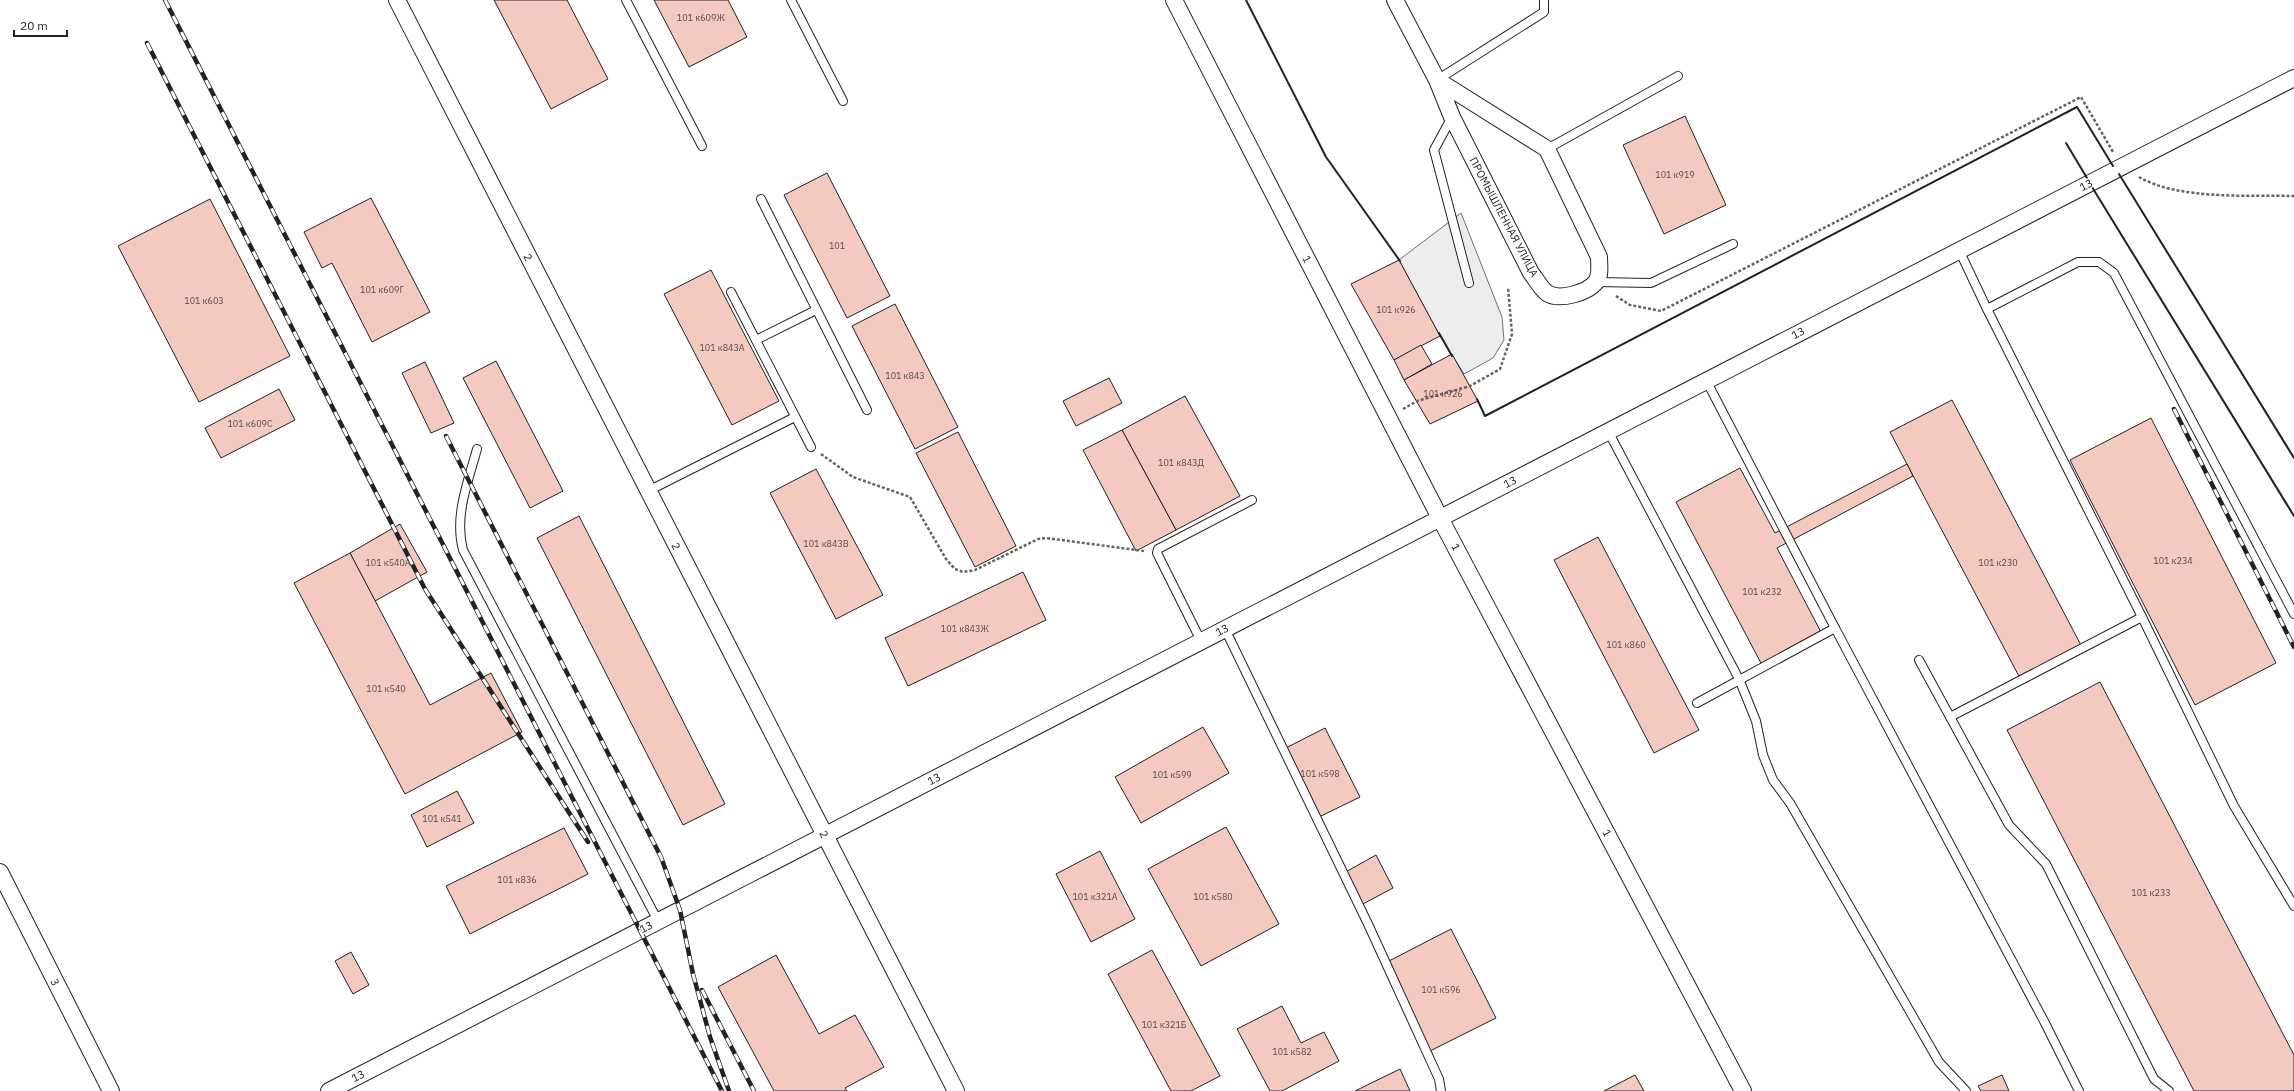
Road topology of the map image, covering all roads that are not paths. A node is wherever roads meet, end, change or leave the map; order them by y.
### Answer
1 (396, 0) edge
2 (626, 0) edge
3 (791, 0) edge
4 (1174, 0) edge
5 (1395, 0) edge
6 (1544, 0) edge
7 (1678, 76) dead end
8 (2294, 78) edge
9 (1436, 80) junction
10 (843, 101) dead end
11 (1452, 117) junction
12 (702, 146) dead end
13 (1547, 150) junction
14 (762, 198) dead end
15 (1733, 244) dead end
16 (1959, 250) junction
17 (1596, 282) junction
18 (1469, 283) dead end
19 (731, 292) dead end
20 (1987, 309) junction
21 (816, 310) junction
22 (756, 340) junction
23 (1706, 380) junction
24 (867, 410) dead end
25 (795, 416) junction
26 (1608, 431) junction
27 (810, 447) road end
28 (477, 449) dead end
29 (648, 491) junction
30 (1252, 500) dead end
31 (1440, 518) junction
32 (2294, 614) edge
33 (2142, 617) junction
34 (1835, 628) junction
35 (1225, 629) junction
36 (1201, 641) junction
37 (1919, 660) dead end
38 (1739, 679) junction
39 (1697, 703) dead end
40 (1950, 717) junction
41 (825, 835) junction
42 (0, 872) edge
43 (2294, 906) edge
44 (658, 921) junction
45 (111, 1091) edge
46 (329, 1091) edge
47 (956, 1091) edge
48 (1441, 1091) edge
49 (1743, 1091) edge
50 (1966, 1091) edge
51 (2079, 1091) edge
52 (2169, 1091) edge

1 - 29 street, 2
2 - 12 lane
3 - 10 lane
4 - 31 street, 1
5 - 9 street, ПРОМЫШЛЕННАЯ УЛИЦА
6 - 9 lane
7 - 13 lane
8 - 16 street, 13
9 - 11 street, ПРОМЫШЛЕННАЯ УЛИЦА
9 - 13 street
11 - 17 street, ПРОМЫШЛЕННАЯ УЛИЦА
11 - 18 lane
13 - 17 street
14 - 21 lane
15 - 17 lane
16 - 20 lane
16 - 23 street, 13
19 - 22 lane
20 - 32 lane
20 - 33 lane
21 - 22 lane
21 - 24 lane
22 - 25 lane
23 - 26 street, 13
23 - 34 lane
25 - 27 lane
25 - 29 lane
26 - 31 street, 13
26 - 38 lane
28 - 44 lane
29 - 41 street, 2
30 - 36 lane
31 - 35 street, 13
31 - 49 street, 1
33 - 40 lane
33 - 43 lane
34 - 38 lane
34 - 51 lane
35 - 36 street, 13
35 - 48 lane
36 - 41 street, 13
37 - 40 lane
38 - 39 lane
38 - 50 lane
40 - 52 lane
41 - 44 street, 13
41 - 47 street, 2
42 - 45 street, 3
44 - 46 street, 13

